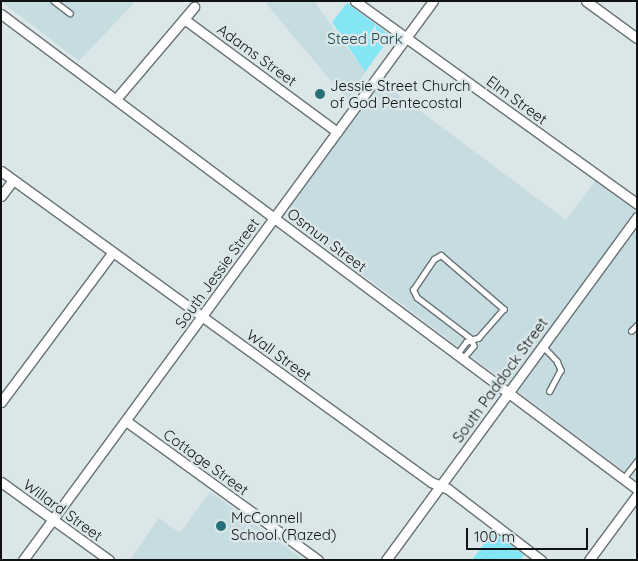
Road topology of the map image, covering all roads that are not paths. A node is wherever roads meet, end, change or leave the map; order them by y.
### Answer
1 (54, 1) edge
2 (355, 1) edge
3 (433, 1) edge
4 (586, 1) edge
5 (194, 7) dead end
6 (70, 13) dead end
7 (1, 14) edge
8 (184, 19) junction
9 (406, 37) junction
10 (637, 38) edge
11 (116, 99) junction
12 (337, 132) junction
13 (1, 172) edge
14 (13, 180) junction
15 (1, 196) edge
16 (637, 204) edge
17 (274, 218) junction
18 (637, 218) edge
19 (113, 252) junction
20 (202, 317) junction
21 (637, 325) edge
22 (631, 331) dead end
23 (472, 340) junction
24 (543, 346) junction
25 (460, 357) junction
26 (550, 391) dead end
27 (508, 393) junction
28 (1, 402) edge
29 (126, 421) junction
30 (637, 462) edge
31 (623, 479) junction
32 (1, 482) edge
33 (440, 486) junction
34 (637, 489) edge
35 (637, 495) edge
36 (53, 519) junction
37 (23, 560) edge
38 (109, 560) edge
39 (318, 560) edge
40 (386, 560) edge
41 (542, 560) edge
42 (590, 560) edge

1 - 6 lane
2 - 9 street, Elm Street
3 - 9 street, South Jessie Street
4 - 10 street
5 - 8 street
7 - 11 street, Osmun Street
8 - 11 street
8 - 12 street, Adams Street
9 - 12 street, South Jessie Street
9 - 16 street, Elm Street
11 - 17 street, Osmun Street
12 - 17 street, South Jessie Street
13 - 14 street, Wall Street
14 - 15 street
14 - 19 street, Wall Street
17 - 20 street, South Jessie Street
17 - 25 street, Osmun Street
18 - 24 street, South Paddock Street
19 - 20 street, Wall Street
19 - 28 street
20 - 29 street, South Jessie Street
20 - 33 street, Wall Street
21 - 22 lane
23 - 23 lane
23 - 25 lane
23 - 25 lane
24 - 26 lane
24 - 27 street, South Paddock Street
25 - 27 street, Osmun Street
27 - 31 street, Osmun Street
27 - 33 street, South Paddock Street
29 - 36 street, South Jessie Street
29 - 39 street, Cottage Street
30 - 31 lane
31 - 34 street, Osmun Street
32 - 36 street, Willard Street
33 - 40 street, South Paddock Street
33 - 41 street, Wall Street
35 - 42 street
36 - 37 street, South Jessie Street
36 - 38 street, Willard Street

